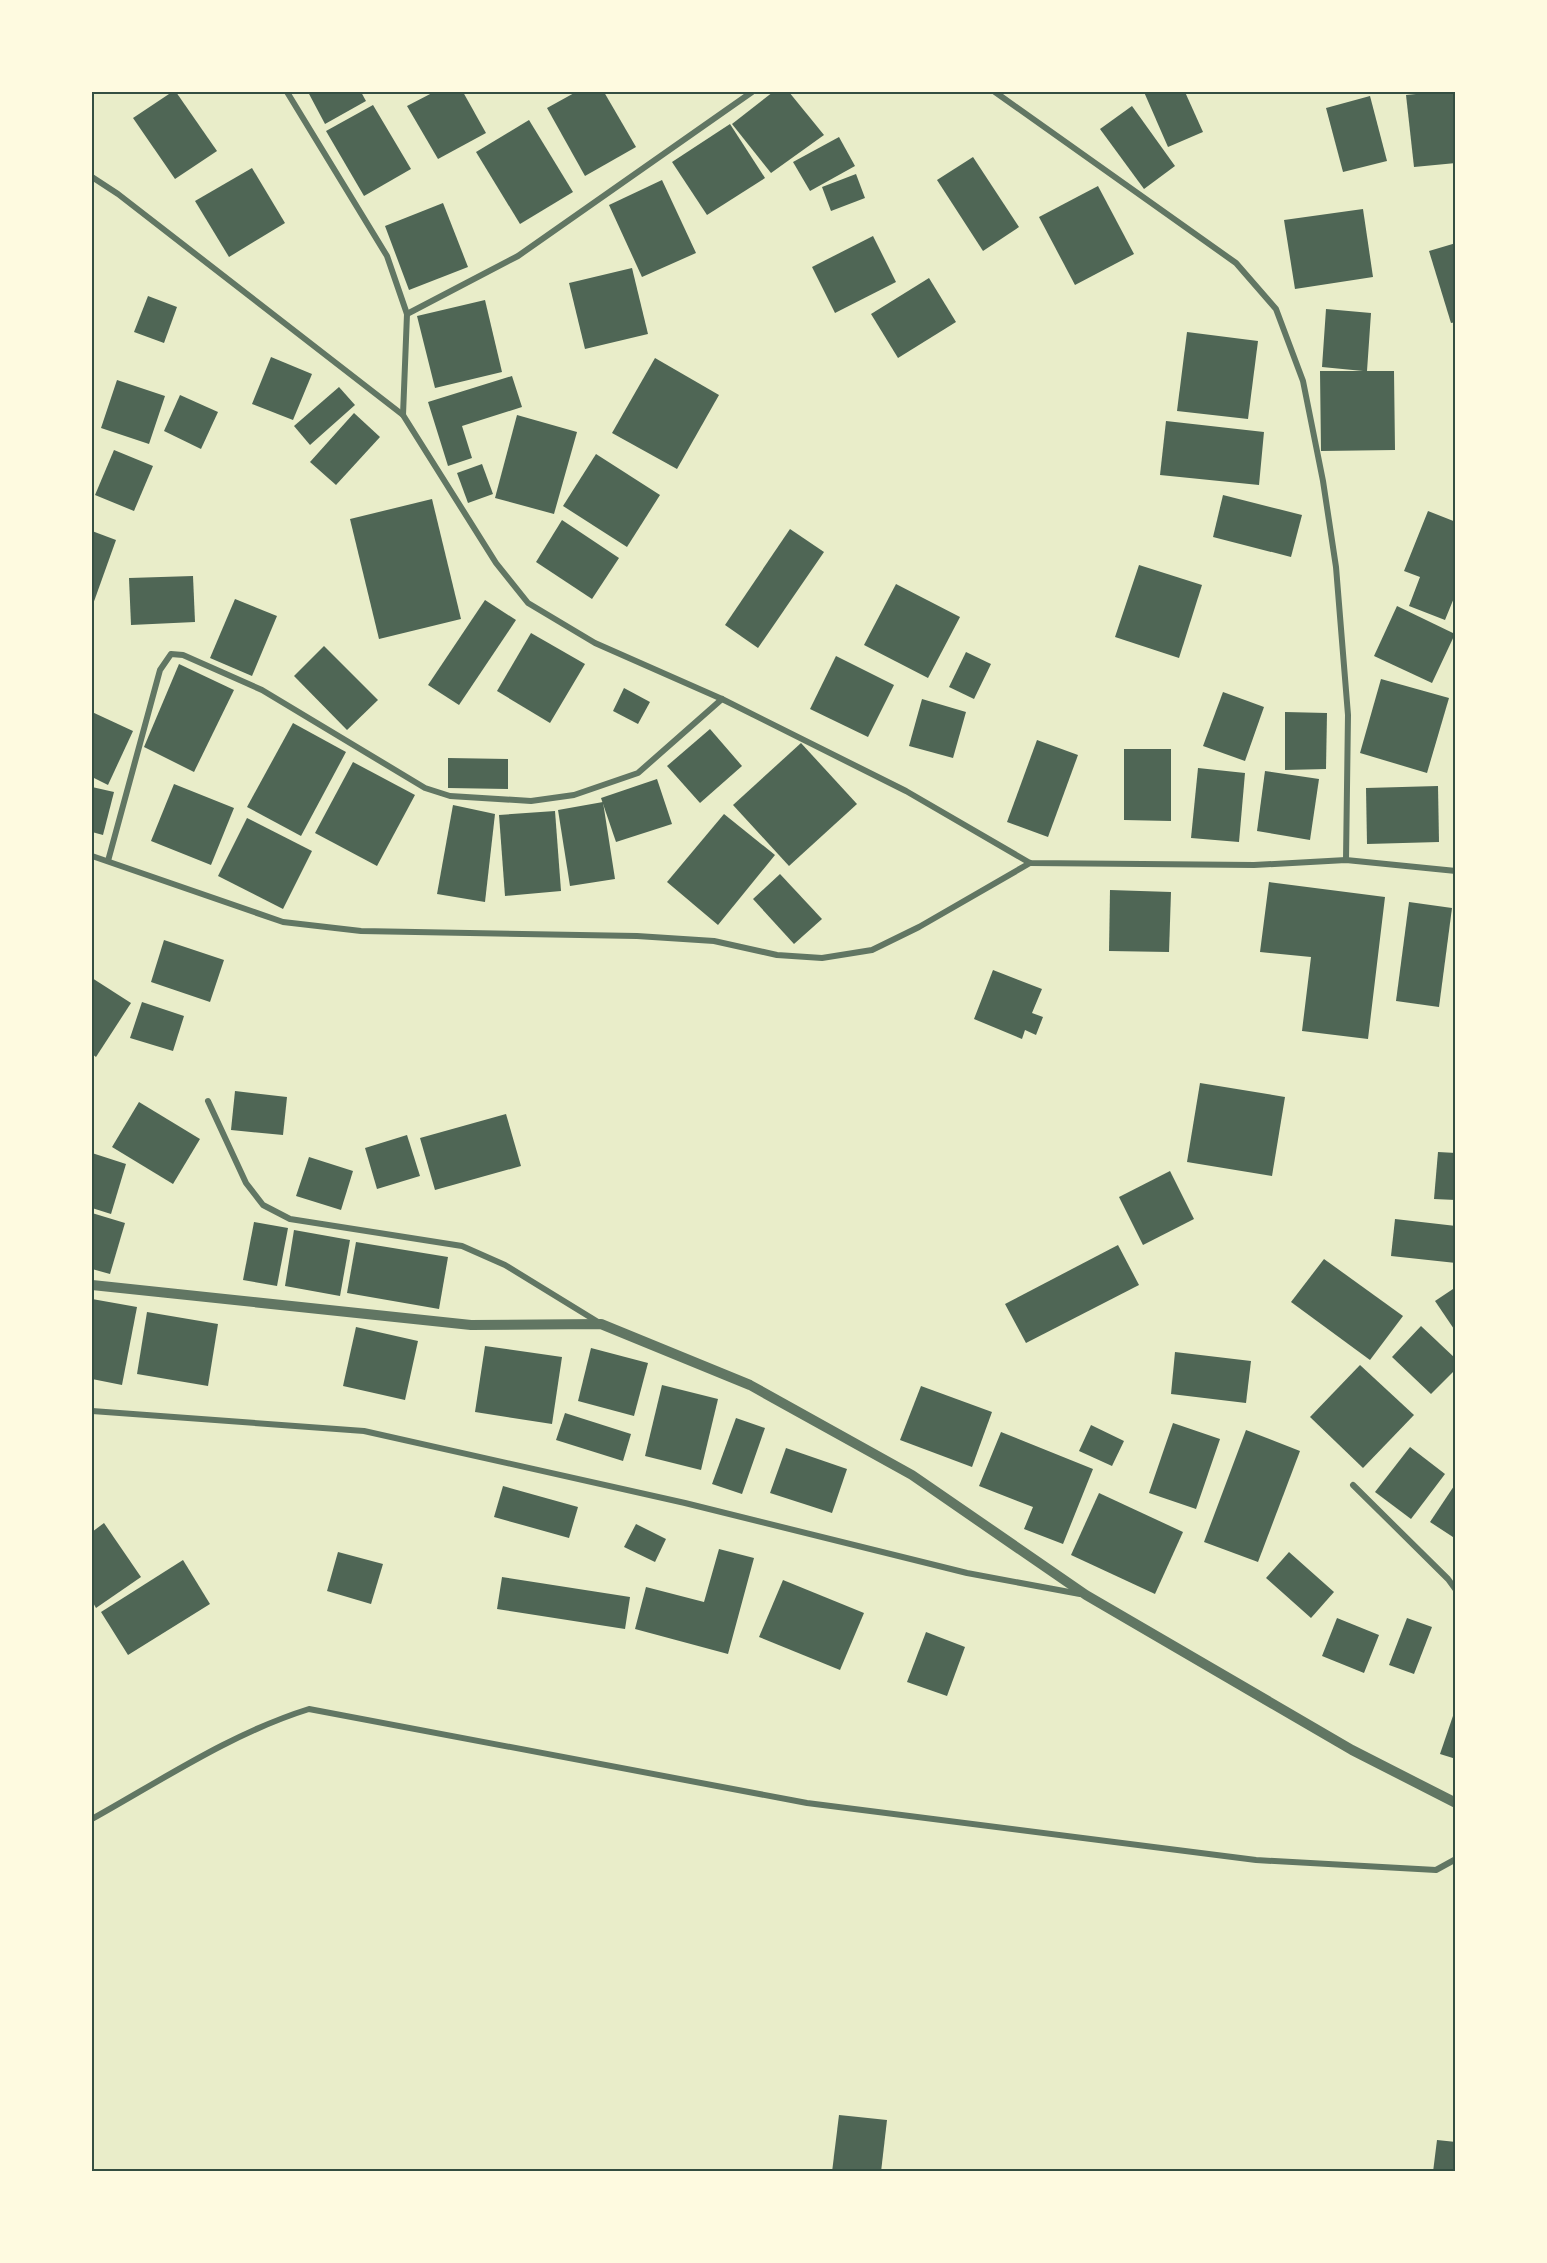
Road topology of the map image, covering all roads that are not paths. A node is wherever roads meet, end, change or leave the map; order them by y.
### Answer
1 (287, 92) edge
2 (752, 92) edge
3 (996, 92) edge
4 (92, 177) edge
5 (407, 314) junction
6 (403, 415) junction
7 (722, 699) junction
8 (92, 856) edge
9 (1346, 860) junction
10 (108, 861) junction
11 (1030, 863) junction
12 (1455, 871) edge
13 (208, 1101) dead end
14 (92, 1285) edge
15 (601, 1324) junction
16 (92, 1411) edge
17 (1353, 1485) dead end
18 (1455, 1590) edge
19 (1086, 1595) junction
20 (1455, 1803) edge
21 (92, 1819) edge
22 (1455, 1859) edge

1 - 5 street
2 - 5 street
3 - 9 street
4 - 6 street
5 - 6 street
6 - 7 street
7 - 10 street
7 - 11 street
8 - 10 street
9 - 11 street
9 - 12 street
10 - 11 street
13 - 15 street
14 - 15 street
15 - 19 street
16 - 19 street
17 - 18 street
19 - 20 street
21 - 22 street

